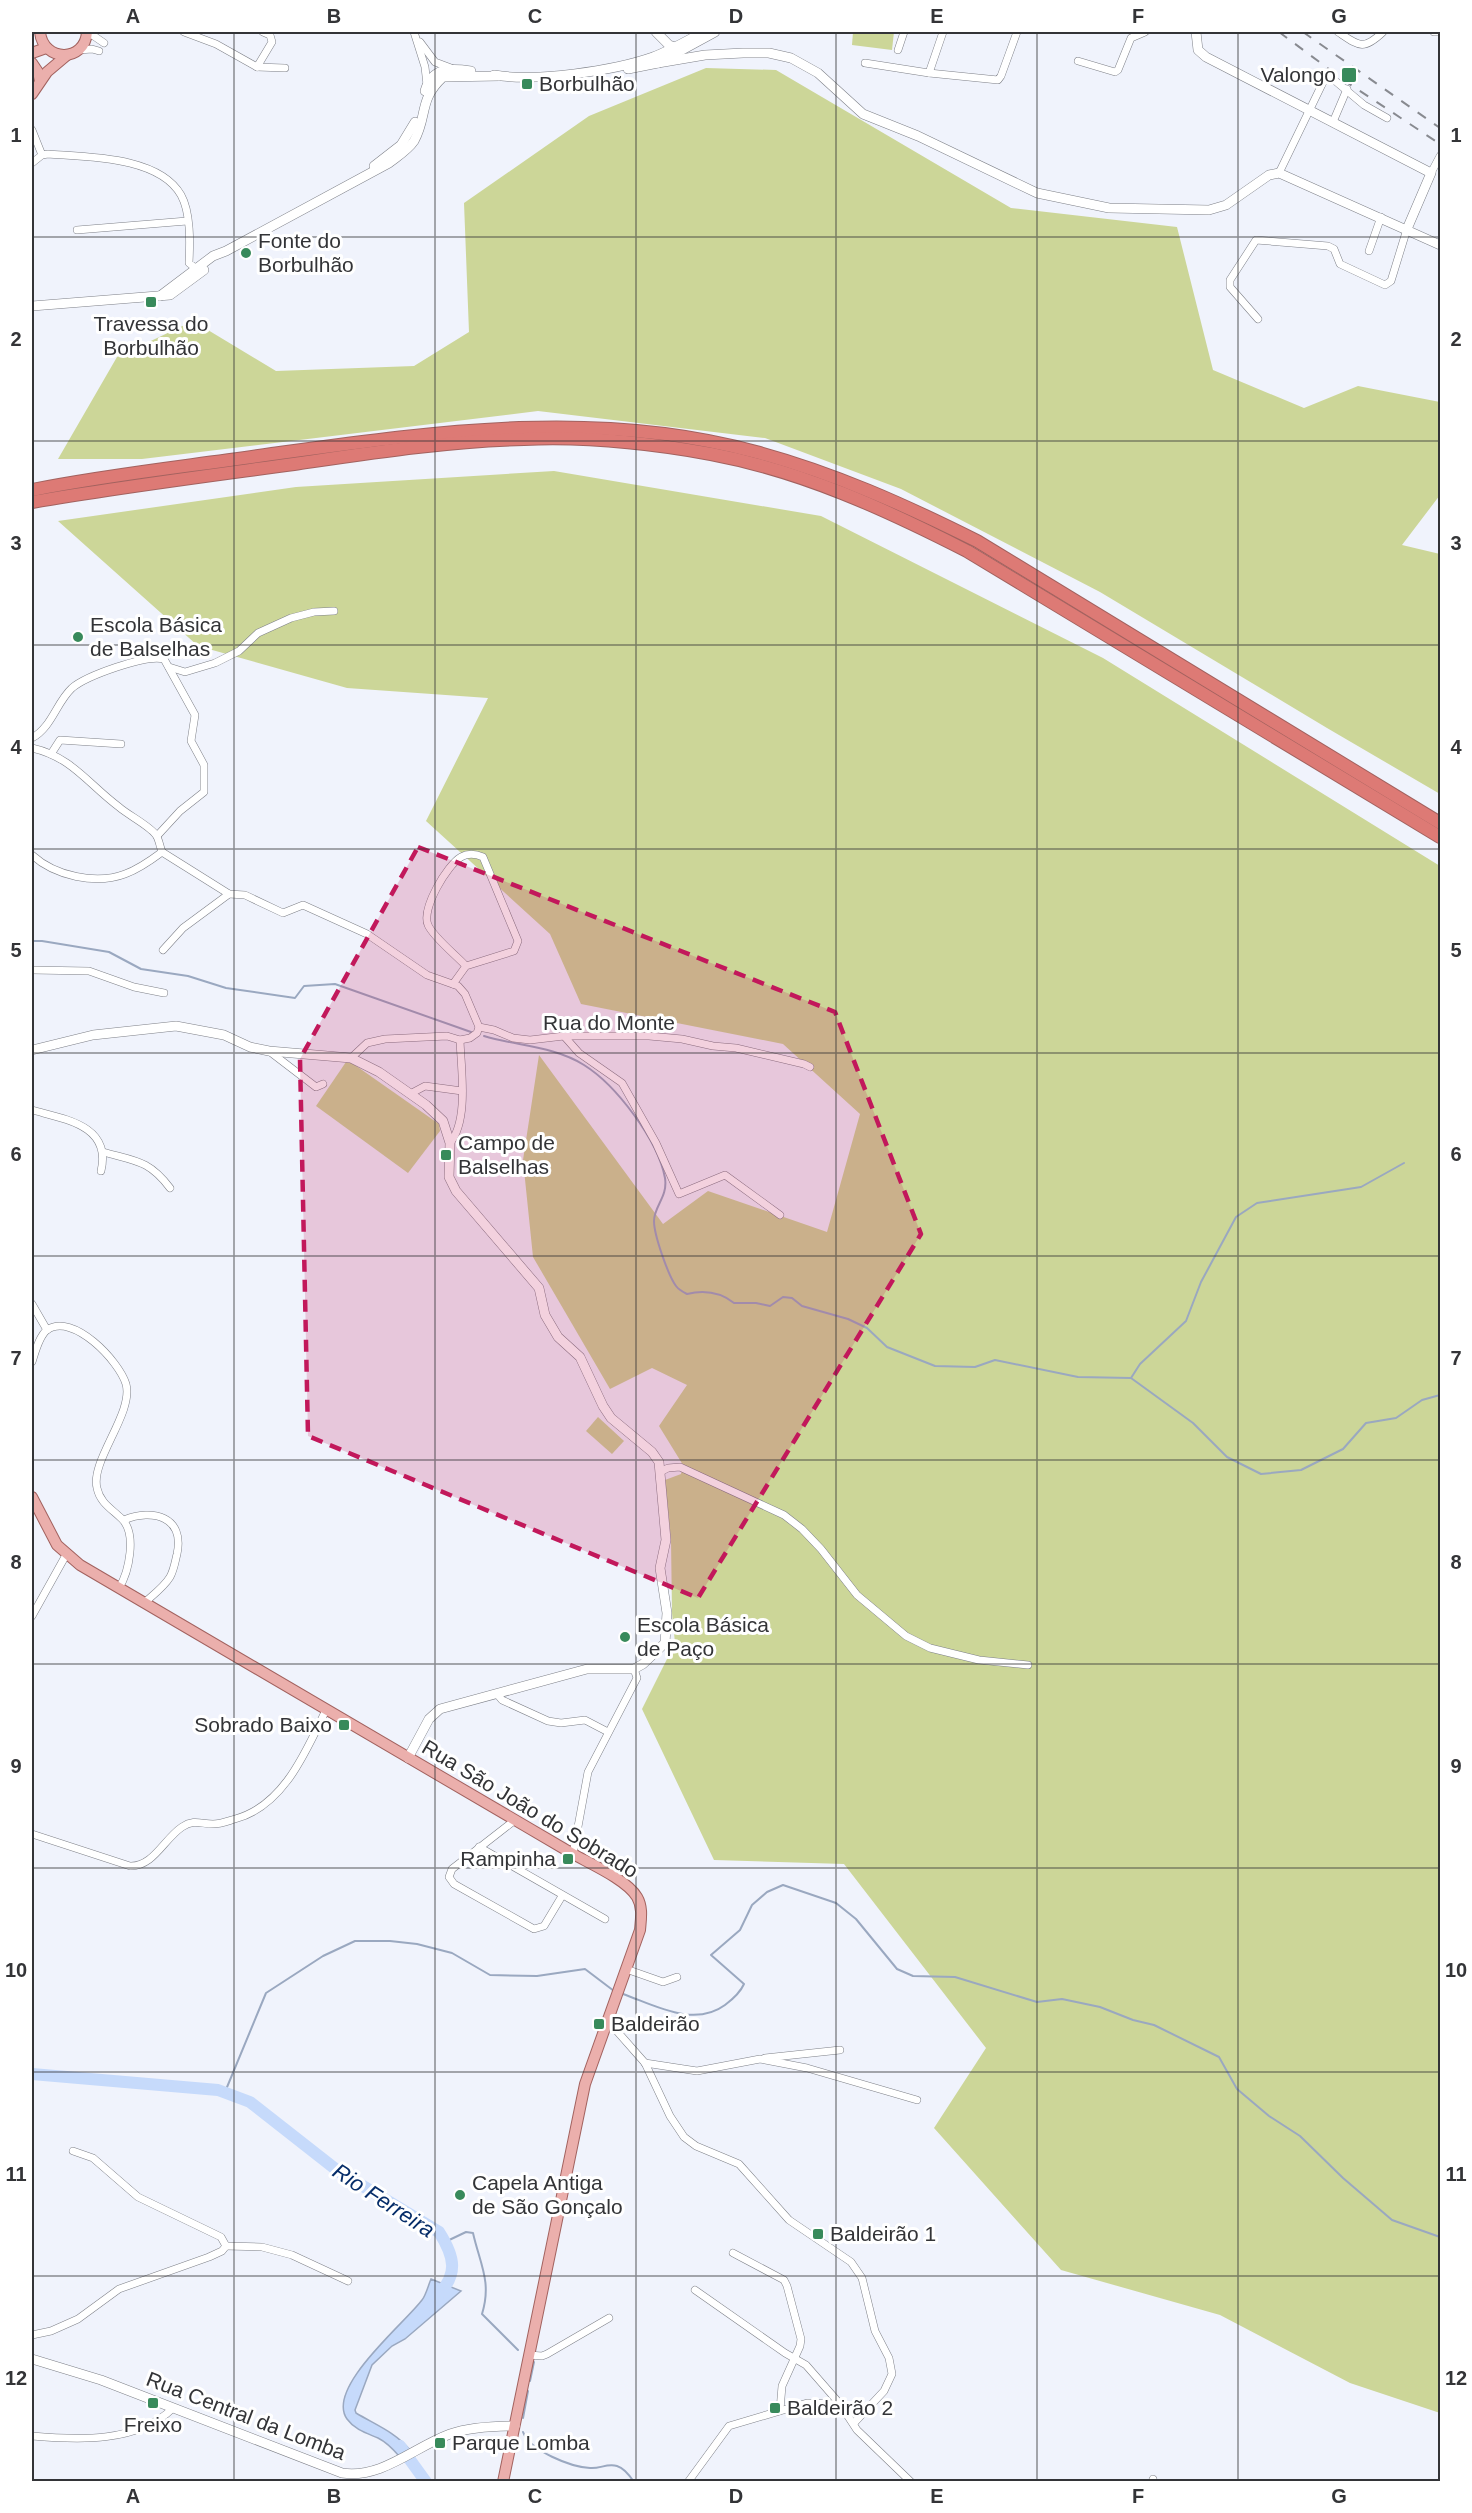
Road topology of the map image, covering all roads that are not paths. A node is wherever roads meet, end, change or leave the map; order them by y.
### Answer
1 (87, 32) edge
2 (184, 32) edge
3 (263, 32) edge
4 (709, 32) edge
5 (904, 32) edge
6 (943, 32) edge
7 (1017, 32) edge
8 (1145, 32) edge
9 (1196, 32) edge
10 (1338, 32) edge
11 (1383, 32) edge
12 (1434, 32) edge
13 (1440, 32) edge
14 (40, 33) edge
15 (659, 33) edge
16 (416, 34) edge
17 (104, 44) dead end
18 (692, 45) junction
19 (32, 46) edge
20 (47, 49) junction
21 (679, 49) junction
22 (79, 50) junction
23 (898, 50) dead end
24 (99, 51) dead end
25 (710, 52) junction
26 (32, 53) edge
27 (66, 56) junction
28 (657, 59) junction
29 (1078, 61) dead end
30 (435, 62) junction
31 (32, 63) edge
32 (865, 63) dead end
33 (257, 67) junction
34 (425, 67) junction
35 (285, 68) dead end
36 (451, 68) junction
37 (929, 73) junction
38 (43, 76) junction
39 (439, 76) junction
40 (499, 76) junction
41 (429, 86) junction
42 (1347, 89) junction
43 (32, 94) edge
44 (1309, 110) junction
45 (1387, 118) dead end
46 (1333, 122) junction
47 (32, 130) edge
48 (42, 155) junction
49 (1440, 156) edge
50 (32, 163) edge
51 (1279, 173) junction
52 (1431, 173) junction
53 (1381, 217) junction
54 (187, 221) junction
55 (1407, 229) junction
56 (77, 230) dead end
57 (1440, 245) edge
58 (1369, 251) dead end
59 (198, 271) junction
60 (160, 296) junction
61 (32, 306) edge
62 (1258, 319) dead end
63 (32, 490) edge
64 (32, 502) edge
65 (334, 611) dead end
66 (169, 667) junction
67 (32, 738) edge
68 (121, 744) dead end
69 (32, 748) edge
70 (51, 754) junction
71 (1440, 823) edge
72 (157, 836) junction
73 (1440, 837) edge
74 (162, 852) junction
75 (32, 855) edge
76 (230, 894) junction
77 (163, 950) dead end
78 (466, 966) junction
79 (32, 970) edge
80 (453, 984) junction
81 (164, 993) dead end
82 (479, 1027) junction
83 (564, 1036) junction
84 (460, 1040) junction
85 (32, 1050) edge
86 (269, 1051) junction
87 (351, 1058) junction
88 (810, 1067) dead end
89 (323, 1084) dead end
90 (462, 1091) junction
91 (410, 1094) junction
92 (32, 1110) edge
93 (450, 1143) junction
94 (103, 1152) junction
95 (101, 1171) dead end
96 (170, 1188) dead end
97 (780, 1215) dead end
98 (32, 1304) edge
99 (47, 1330) junction
100 (32, 1362) edge
101 (660, 1472) junction
102 (32, 1497) edge
103 (124, 1520) junction
104 (66, 1555) junction
105 (119, 1588) junction
106 (144, 1603) junction
107 (32, 1616) edge
108 (1028, 1665) dead end
109 (634, 1669) junction
110 (497, 1694) junction
111 (326, 1710) junction
112 (608, 1732) junction
113 (408, 1758) junction
114 (504, 1814) junction
115 (515, 1820) junction
116 (501, 1830) junction
117 (32, 1834) edge
118 (479, 1847) junction
119 (573, 1854) junction
120 (562, 1896) junction
121 (605, 1919) dead end
122 (626, 1969) junction
123 (677, 1977) dead end
124 (608, 2022) junction
125 (840, 2050) dead end
126 (760, 2059) junction
127 (645, 2063) junction
128 (917, 2100) dead end
129 (74, 2151) dead end
130 (226, 2246) junction
131 (733, 2253) dead end
132 (348, 2281) dead end
133 (695, 2290) dead end
134 (609, 2318) dead end
135 (32, 2335) edge
136 (529, 2355) junction
137 (794, 2357) junction
138 (32, 2359) edge
139 (840, 2404) junction
140 (172, 2408) junction
141 (780, 2410) junction
142 (854, 2423) junction
143 (514, 2426) junction
144 (32, 2436) edge
145 (503, 2481) edge
146 (688, 2481) edge
147 (911, 2481) edge

1 - 17 street
1 - 22 main road
2 - 33 street
3 - 33 street
4 - 18 street
4 - 21 street
4 - 25 street
5 - 23 street
6 - 37 street
7 - 37 street
8 - 29 street
9 - 44 street
10 - 11 street
12 - 13 street
14 - 19 main road
14 - 20 main road
15 - 21 street
15 - 28 street
16 - 30 street
16 - 34 street
18 - 21 street
18 - 25 street
20 - 26 main road
20 - 27 main road
20 - 38 main road
21 - 25 street
21 - 28 street
22 - 24 street
22 - 27 main road
25 - 28 street
25 - 51 street
27 - 38 main road
28 - 40 street
30 - 36 street
30 - 39 street
31 - 38 main road
32 - 37 street
33 - 35 street
34 - 39 street
34 - 41 street
36 - 39 street
36 - 40 street
38 - 43 main road
39 - 40 street
39 - 41 street
41 - 59 street
42 - 44 street
42 - 45 street
42 - 46 street
44 - 46 street
44 - 51 street
46 - 52 street
47 - 48 street
48 - 50 street
48 - 54 street
49 - 52 street
51 - 53 street
52 - 55 street
53 - 55 street
53 - 58 street
54 - 56 street
54 - 59 street
55 - 57 street
55 - 62 street
59 - 60 street
59 - 60 street
60 - 61 street
63 - 71 highway
64 - 73 highway
65 - 66 street
66 - 67 street
66 - 72 street
68 - 70 street
69 - 70 street
70 - 72 street
72 - 74 street
74 - 75 street
74 - 76 street
76 - 77 street
76 - 80 street
78 - 78 street
78 - 80 street
79 - 81 street
80 - 82 street
82 - 83 street, Rua do Monte
82 - 84 street
83 - 88 street, Rua do Monte
83 - 97 street
84 - 87 street
84 - 90 street
85 - 86 street
86 - 87 street
86 - 89 street
87 - 91 street
90 - 91 street
90 - 93 street
91 - 93 street
92 - 94 street
93 - 101 street
94 - 95 street
94 - 96 street
98 - 99 street
99 - 100 street
99 - 103 street
101 - 108 street
101 - 109 street
102 - 104 main road, Rua São João do Sobrado
103 - 105 street
103 - 106 street
104 - 105 main road, Rua São João do Sobrado
104 - 107 street
105 - 106 main road, Rua São João do Sobrado
106 - 111 main road, Rua São João do Sobrado
109 - 110 street
109 - 112 street
110 - 112 street
110 - 113 street
111 - 113 main road, Rua São João do Sobrado
111 - 117 street
112 - 119 street
113 - 114 main road, Rua São João do Sobrado
114 - 115 main road, Rua São João do Sobrado
114 - 116 street
115 - 116 street
115 - 119 main road, Rua São João do Sobrado
116 - 118 street
118 - 120 street
118 - 120 street
119 - 122 main road, Rua São João do Sobrado
120 - 121 street
122 - 123 street
122 - 124 main road, Rua São João do Sobrado
124 - 127 street
124 - 136 main road, Rua São João do Sobrado
125 - 126 street
126 - 127 street
126 - 128 street
127 - 142 street
129 - 130 street
130 - 132 street
130 - 135 street
131 - 137 street
133 - 137 street
134 - 136 street
136 - 143 main road, Rua São João do Sobrado
137 - 139 street
137 - 141 street
138 - 140 street, Rua Central da Lomba
139 - 141 street
139 - 142 street
140 - 143 street, Rua Central da Lomba
140 - 144 street
141 - 146 street
142 - 147 street
143 - 145 main road, Rua São João do Sobrado

